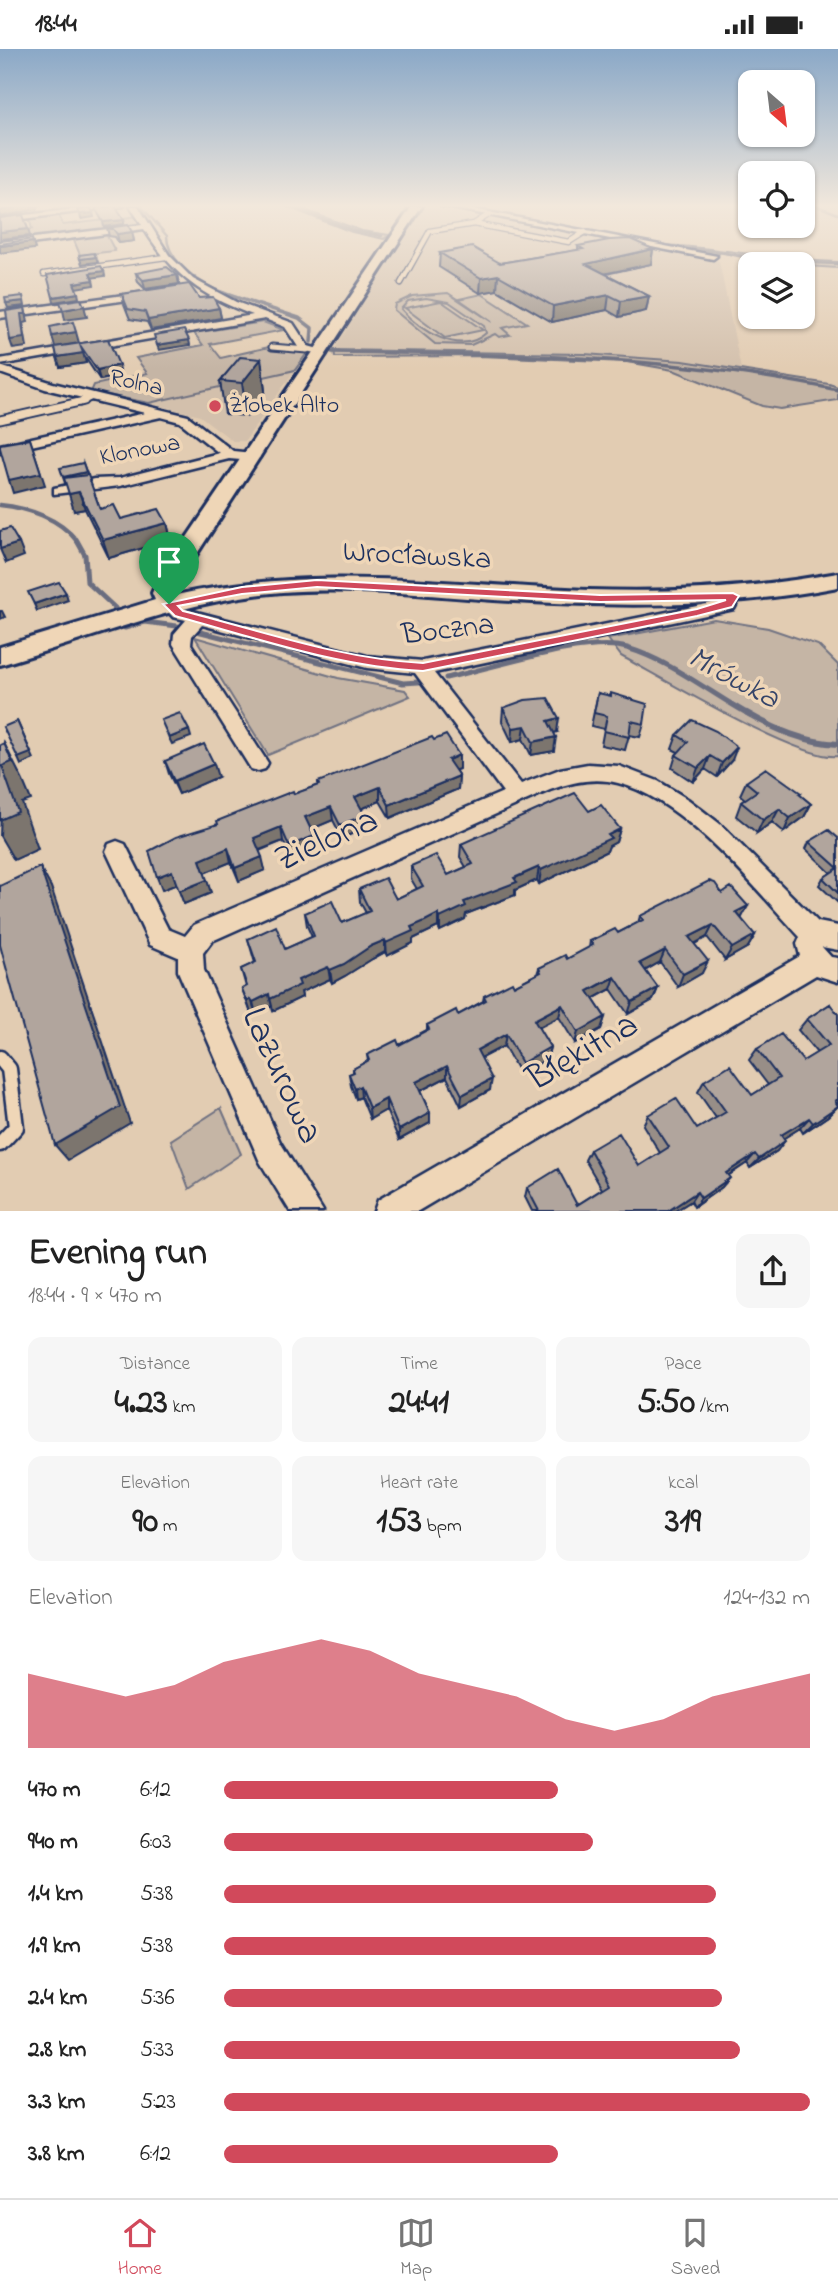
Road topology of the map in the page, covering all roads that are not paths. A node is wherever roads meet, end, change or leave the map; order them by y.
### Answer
1 (143, 260) edge
2 (169, 260) edge
3 (378, 260) edge
4 (414, 260) edge
5 (44, 274) edge
6 (401, 283) dead end
7 (198, 287) junction
8 (185, 289) edge
9 (159, 293) edge
10 (0, 315) edge
11 (267, 316) junction
12 (272, 347) dead end
13 (314, 351) junction
14 (0, 362) edge
15 (0, 369) edge
16 (92, 397) junction
17 (162, 412) junction
18 (0, 420) edge
19 (0, 449) edge
20 (229, 455) junction
21 (253, 457) junction
22 (60, 491) dead end
23 (838, 580) edge
24 (733, 596) junction
25 (169, 604) junction
26 (190, 626) junction
27 (0, 656) edge
28 (423, 667) junction
29 (258, 763) dead end
30 (517, 795) junction
31 (117, 851) dead end
32 (827, 951) edge
33 (190, 960) junction
34 (0, 1058) edge
35 (0, 1144) edge
36 (308, 1211) edge
37 (389, 1211) edge

1 - 5 lane
2 - 7 street
3 - 13 street
4 - 6 lane
7 - 8 street
7 - 11 street
9 - 10 street
11 - 13 street
11 - 14 street
12 - 13 lane
13 - 21 street
15 - 16 street, Rolna
16 - 17 street, Rolna
16 - 18 lane
17 - 19 street
17 - 20 street, Rolna
20 - 21 street
20 - 22 street, Klonowa
21 - 25 street
23 - 24 street, Wrocławska
24 - 25 street, Wrocławska
24 - 28 street, Boczna
25 - 26 street, Boczna
25 - 27 street, Wrocławska
26 - 28 street, Boczna
26 - 29 street
28 - 30 street
30 - 32 street, Zielona
30 - 33 street, Zielona
31 - 33 street
32 - 37 street, Błękitna
33 - 36 street, Lazurowa
34 - 35 lane

